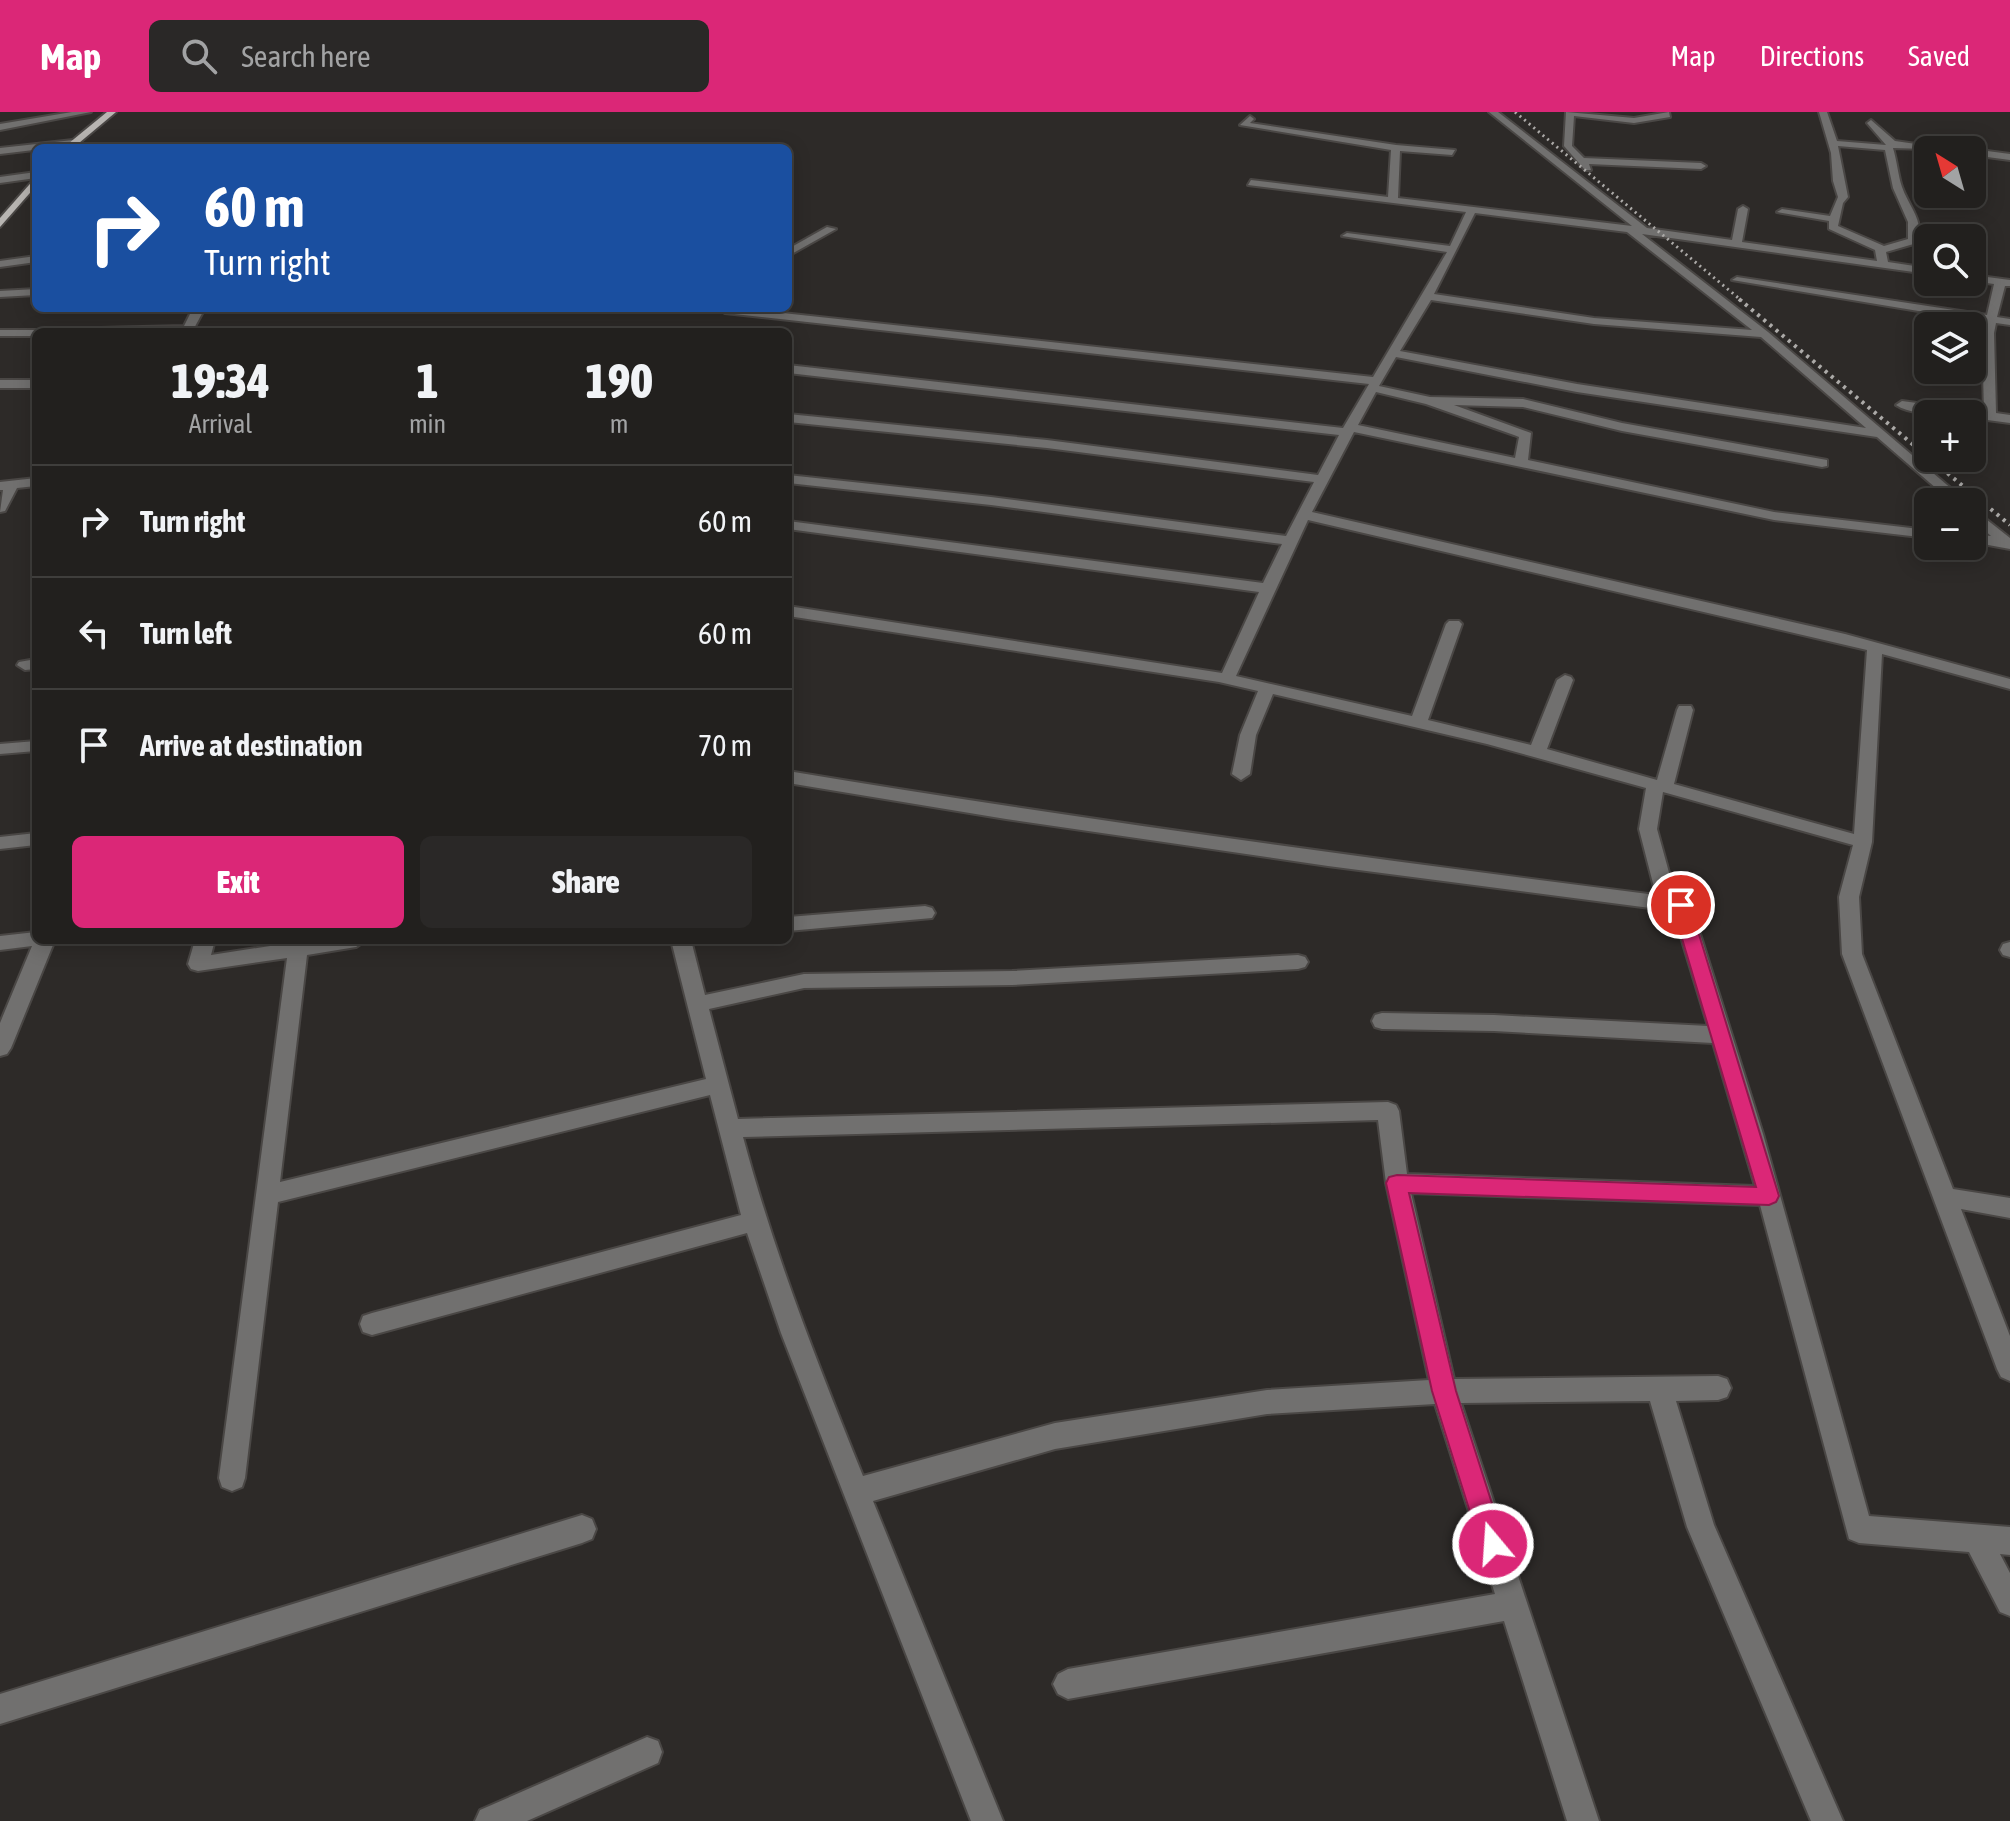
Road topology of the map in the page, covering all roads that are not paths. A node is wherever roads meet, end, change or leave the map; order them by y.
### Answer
1 (87, 112) edge
2 (112, 112) edge
3 (1493, 112) edge
4 (1570, 112) edge
5 (1665, 112) edge
6 (1823, 112) edge
7 (65, 114) edge
8 (1250, 119) dead end
9 (1871, 123) dead end
10 (0, 127) edge
11 (1833, 143) junction
12 (71, 144) edge
13 (1891, 145) junction
14 (1914, 147) edge
15 (32, 148) edge
16 (1396, 148) junction
17 (0, 151) edge
18 (1452, 152) dead end
19 (1986, 154) edge
20 (2010, 157) edge
21 (1580, 161) junction
22 (1701, 166) dead end
23 (32, 177) edge
24 (0, 180) edge
25 (32, 182) edge
26 (1582, 182) junction
27 (1251, 183) dead end
28 (1393, 199) junction
29 (1472, 209) junction
30 (1743, 209) dead end
31 (1782, 212) dead end
32 (1834, 219) junction
33 (0, 224) edge
34 (831, 229) dead end
35 (1630, 229) junction
36 (1644, 231) junction
37 (1347, 236) dead end
38 (1736, 244) junction
39 (1454, 250) junction
40 (1881, 250) junction
41 (792, 251) edge
42 (32, 260) edge
43 (0, 264) edge
44 (1883, 265) junction
45 (1914, 269) edge
46 (1737, 280) dead end
47 (2005, 282) edge
48 (32, 292) edge
49 (0, 294) edge
50 (1425, 296) junction
51 (726, 313) edge
52 (1992, 320) junction
53 (2010, 322) edge
54 (0, 333) edge
55 (32, 333) edge
56 (1764, 334) junction
57 (1391, 353) junction
58 (792, 369) edge
59 (0, 384) edge
60 (32, 384) edge
61 (1374, 384) junction
62 (1430, 401) junction
63 (1902, 405) dead end
64 (1990, 416) junction
65 (792, 418) edge
66 (2010, 419) edge
67 (1348, 430) junction
68 (1880, 434) junction
69 (1822, 463) dead end
70 (1520, 465) junction
71 (792, 479) edge
72 (1321, 479) junction
73 (32, 482) edge
74 (6, 485) edge
75 (1944, 488) edge
76 (0, 508) edge
77 (1302, 514) junction
78 (1986, 524) edge
79 (792, 526) edge
80 (1914, 532) edge
81 (1986, 540) edge
82 (1289, 541) junction
83 (2008, 543) edge
84 (1266, 588) junction
85 (792, 612) edge
86 (1454, 624) dead end
87 (1875, 647) junction
88 (1227, 679) junction
89 (1565, 680) dead end
90 (2010, 684) edge
91 (1267, 689) junction
92 (1685, 710) dead end
93 (1418, 723) junction
94 (32, 746) edge
95 (0, 749) edge
96 (1537, 752) junction
97 (1241, 774) dead end
98 (792, 778) edge
99 (1659, 786) junction
100 (32, 839) edge
101 (1863, 842) junction
102 (0, 843) edge
103 (1668, 904) junction
104 (925, 913) dead end
105 (792, 924) edge
106 (32, 939) edge
107 (0, 943) edge
108 (43, 944) edge
109 (204, 944) edge
110 (330, 944) edge
111 (682, 944) edge
112 (298, 949) junction
113 (1298, 962) dead end
114 (697, 1004) junction
115 (1382, 1021) dead end
116 (1722, 1035) junction
117 (0, 1048) edge
118 (718, 1085) junction
119 (729, 1128) junction
120 (1397, 1183) junction
121 (267, 1195) junction
122 (1769, 1196) junction
123 (1945, 1197) junction
124 (2010, 1208) edge
125 (755, 1221) junction
126 (372, 1324) dead end
127 (2010, 1369) edge
128 (1659, 1388) junction
129 (1718, 1388) dead end
130 (1444, 1391) junction
131 (232, 1478) dead end
132 (856, 1492) junction
133 (582, 1529) dead end
134 (1978, 1540) junction
135 (2010, 1541) edge
136 (2010, 1602) edge
137 (1512, 1605) junction
138 (1068, 1684) dead end
139 (0, 1709) edge
140 (647, 1752) dead end
141 (491, 1821) edge
142 (987, 1821) edge
143 (1583, 1821) edge
144 (1827, 1821) edge

1 - 7 street
2 - 12 main road
3 - 26 street
4 - 5 street
4 - 21 street
6 - 11 street
7 - 10 street
8 - 16 street
9 - 13 street
11 - 13 street
11 - 32 street
13 - 14 street
13 - 40 street
15 - 17 street
16 - 18 street
16 - 28 street
19 - 20 street
21 - 22 street
21 - 26 street
23 - 24 street
25 - 33 main road
26 - 36 street
27 - 28 street
28 - 29 street
29 - 35 street
29 - 39 street
30 - 38 street
31 - 32 street
32 - 40 street
34 - 41 street
35 - 36 street
35 - 56 street
36 - 38 street
37 - 39 street
38 - 44 street
39 - 50 street
40 - 44 street
42 - 43 street
44 - 45 street
46 - 52 street
47 - 52 street
48 - 49 street
50 - 56 street
50 - 57 street
51 - 61 street
52 - 53 street
52 - 64 street
54 - 55 street
56 - 68 street
57 - 61 street
57 - 68 street
58 - 67 street
59 - 60 street
61 - 62 street
61 - 67 street
62 - 69 street
62 - 70 street
63 - 64 street
64 - 66 street
65 - 72 street
67 - 70 street
67 - 72 street
68 - 75 street
70 - 80 street
71 - 82 street
72 - 77 street
73 - 74 street
74 - 76 street
77 - 82 street
77 - 87 street
78 - 83 street
79 - 84 street
81 - 83 street
82 - 84 street
84 - 88 street
85 - 88 street
86 - 93 street
87 - 90 street
87 - 101 street
88 - 91 street
89 - 96 street
91 - 93 street
91 - 97 street
92 - 99 street
93 - 96 street
94 - 95 street
96 - 99 street
98 - 103 street
99 - 101 street
99 - 103 street
100 - 102 street
101 - 123 street
103 - 116 street
104 - 105 street
106 - 107 street
108 - 117 street
109 - 112 street
110 - 112 street
111 - 114 street
112 - 121 street
113 - 114 street
114 - 118 street
115 - 116 street
116 - 122 street
118 - 119 street
118 - 121 street
119 - 120 street
119 - 125 street
120 - 122 street
120 - 130 street
121 - 131 street
122 - 134 street
123 - 124 street
123 - 127 street
125 - 126 street
125 - 132 street
128 - 129 street
128 - 130 street
128 - 144 street
130 - 132 street
130 - 137 street
132 - 142 street
133 - 139 street
134 - 135 street
134 - 136 street
137 - 138 street
137 - 143 street
140 - 141 street

